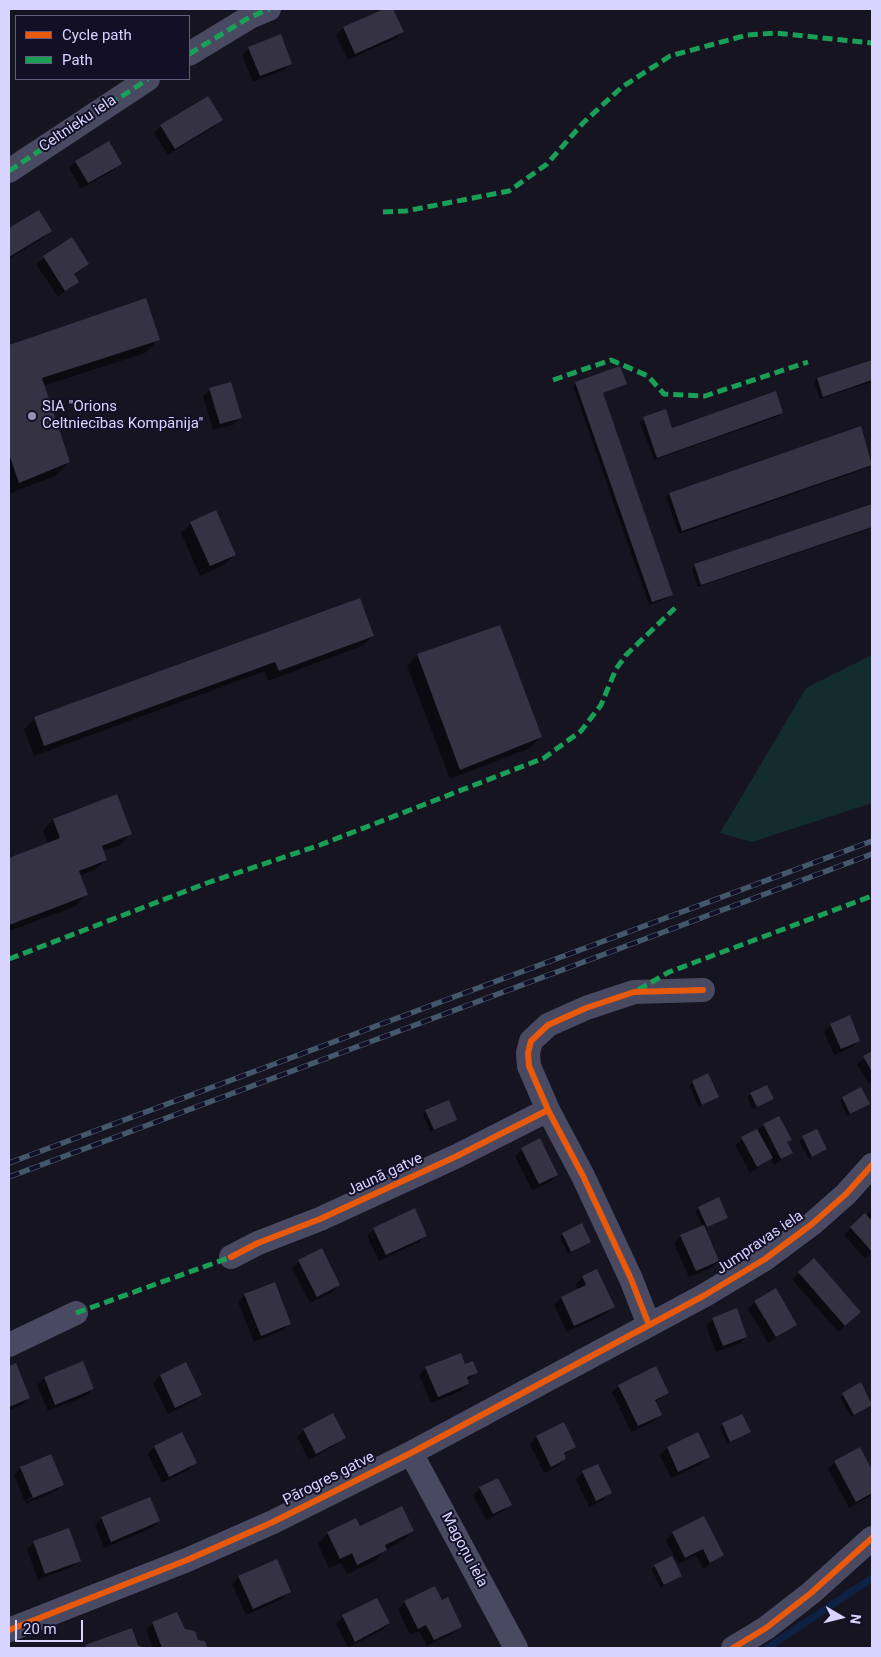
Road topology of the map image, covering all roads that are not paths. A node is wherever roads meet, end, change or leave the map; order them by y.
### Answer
1 (269, 9) edge
2 (190, 53) edge
3 (146, 80) edge
4 (9, 171) edge
5 (703, 990) dead end
6 (548, 1110) junction
7 (872, 1165) edge
8 (231, 1258) dead end
9 (76, 1313) dead end
10 (649, 1325) junction
11 (9, 1345) edge
12 (411, 1453) junction
13 (872, 1538) edge
14 (9, 1630) edge
15 (516, 1648) edge
16 (734, 1648) edge

1 - 2 street
3 - 4 street, Celtnieku iela
5 - 6 street
6 - 8 street, Jaunā gatve
6 - 10 street
7 - 10 street, Jumpravas iela
9 - 11 street
10 - 12 street, Pārogres gatve
12 - 14 street, Pārogres gatve
12 - 15 street, Magoņu iela
13 - 16 street

